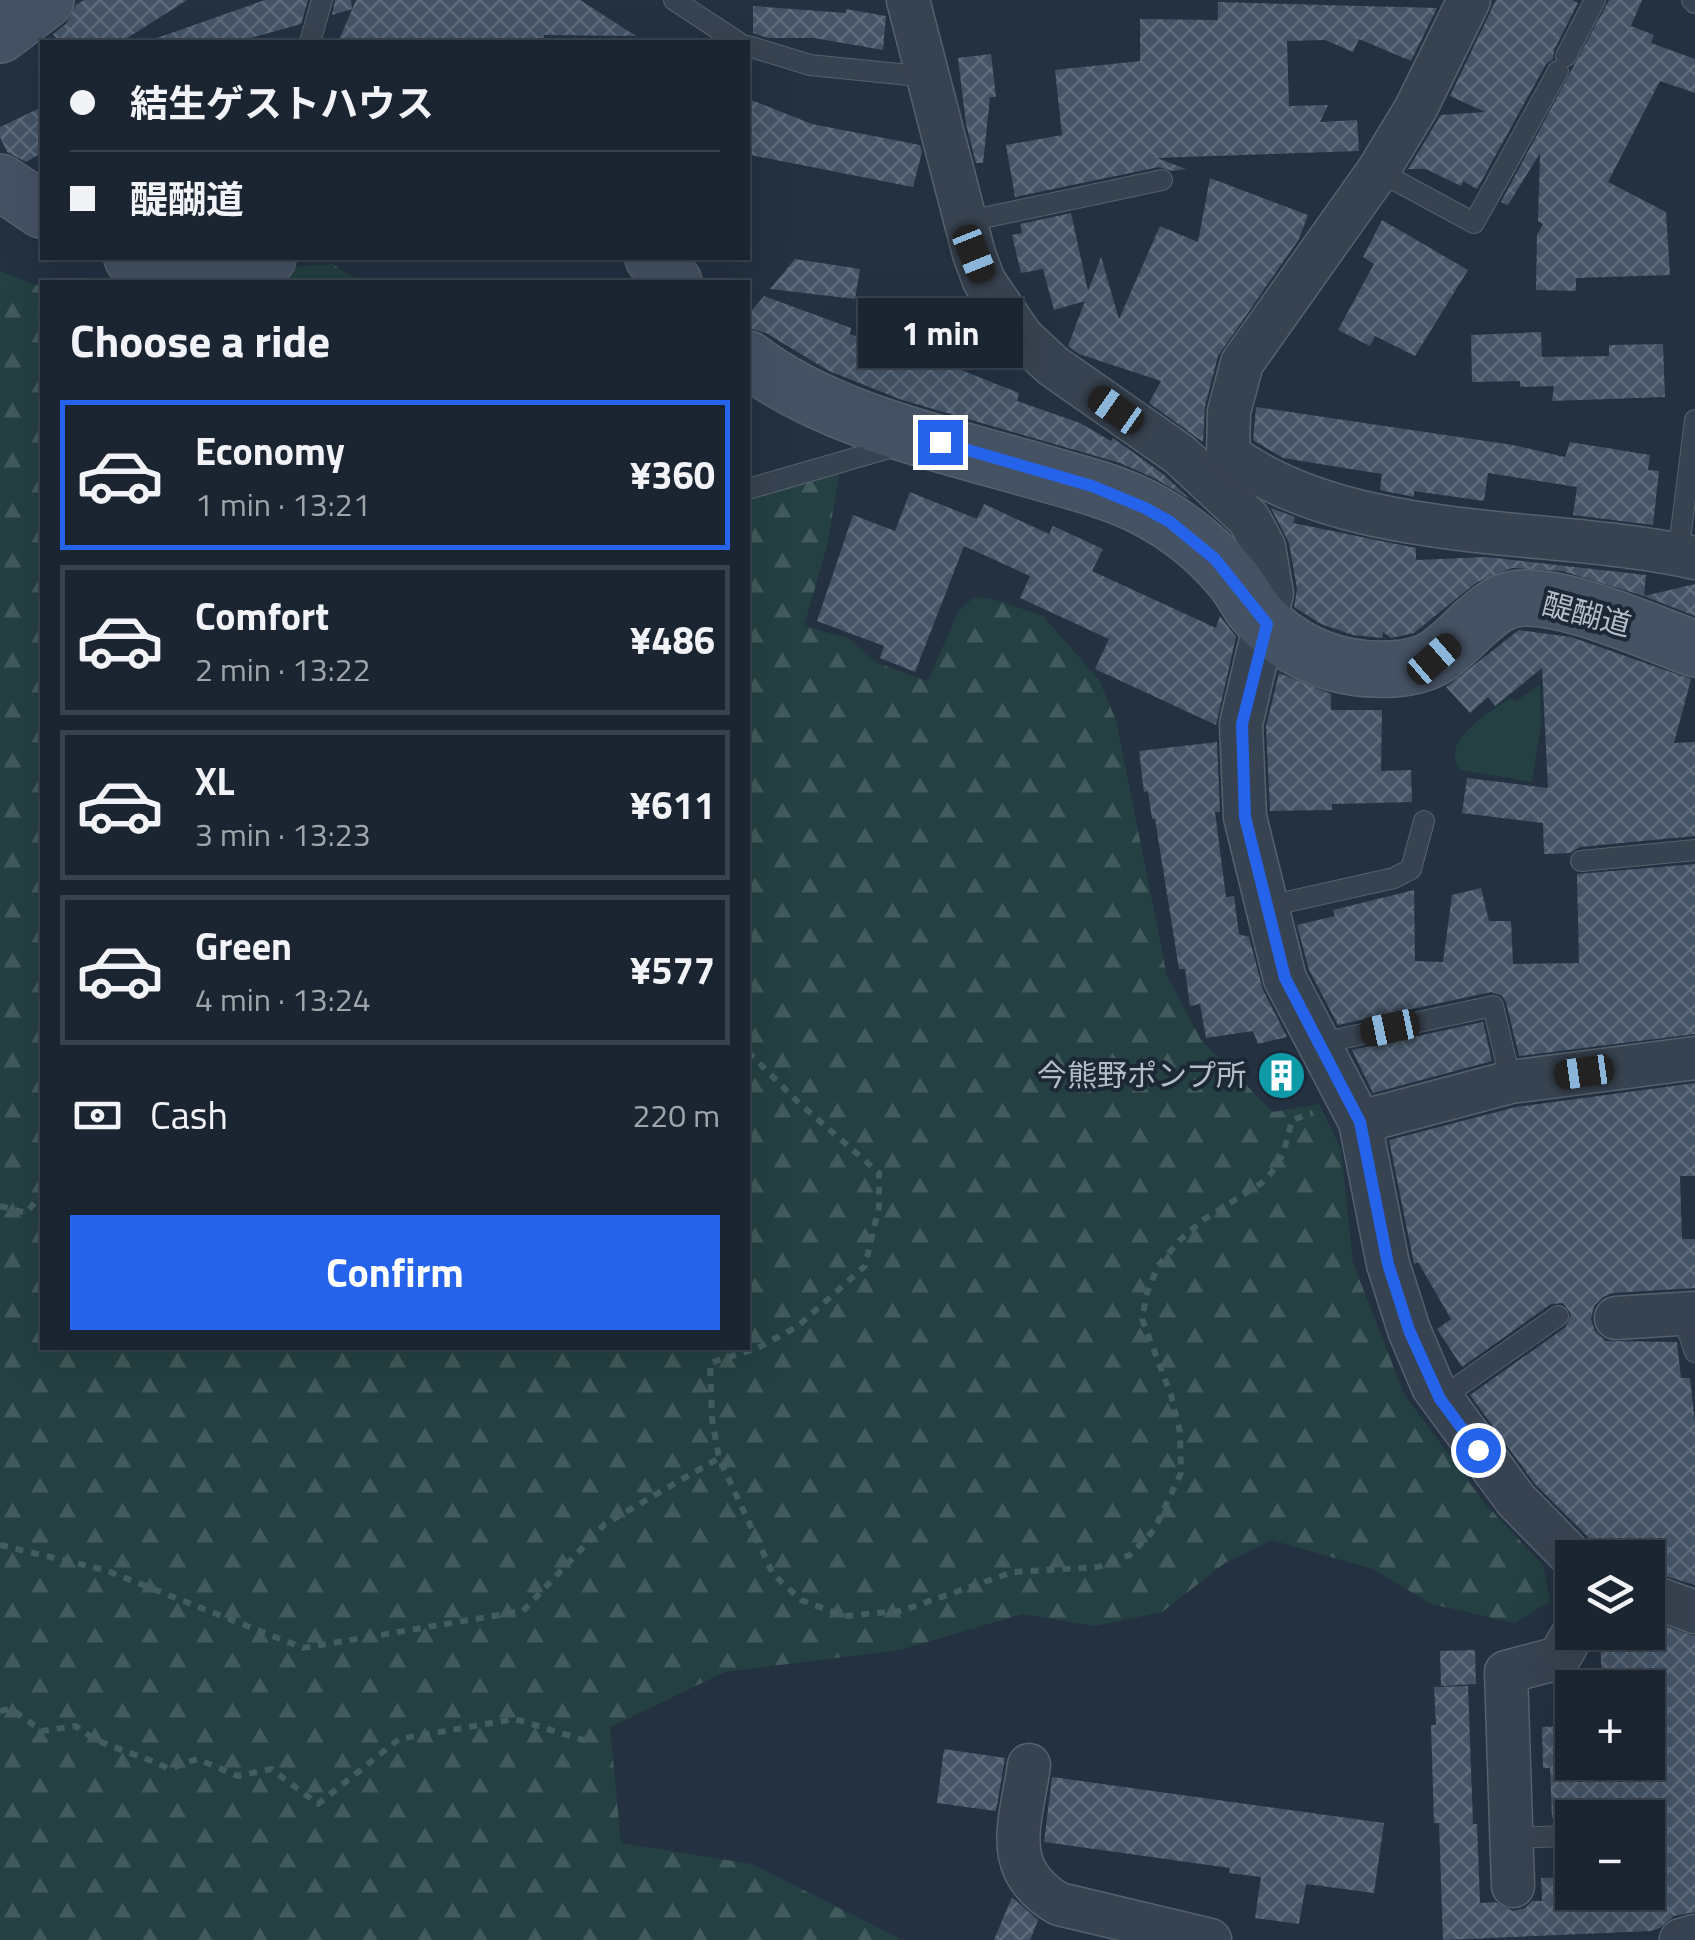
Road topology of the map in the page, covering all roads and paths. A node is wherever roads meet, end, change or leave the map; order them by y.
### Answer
1 (46, 0) edge
2 (322, 0) edge
3 (674, 0) edge
4 (908, 0) edge
5 (1469, 0) edge
6 (1594, 0) edge
7 (0, 35) edge
8 (311, 40) edge
9 (735, 40) edge
10 (750, 47) edge
11 (929, 77) junction
12 (1378, 171) junction
13 (1162, 180) dead end
14 (0, 182) edge
15 (40, 209) edge
16 (964, 222) junction
17 (138, 260) edge
18 (261, 260) edge
19 (655, 260) edge
20 (672, 280) edge
21 (750, 361) edge
22 (1695, 420) edge
23 (908, 432) junction
24 (750, 488) edge
25 (1686, 556) edge
26 (1267, 624) junction
27 (1695, 649) edge
28 (1424, 821) dead end
29 (1695, 850) edge
30 (1581, 861) dead end
31 (1268, 906) junction
32 (1321, 1043) junction
33 (750, 1054) edge
34 (1695, 1058) edge
35 (1510, 1082) junction
36 (1292, 1120) dead end
37 (1360, 1122) junction
38 (40, 1196) edge
39 (0, 1206) edge
40 (1558, 1316) dead end
41 (1616, 1318) dead end
42 (1691, 1326) edge
43 (1440, 1399) junction
44 (719, 1458) junction
45 (1555, 1540) edge
46 (0, 1545) edge
47 (1665, 1601) edge
48 (1695, 1612) edge
49 (1564, 1650) edge
50 (0, 1711) edge
51 (590, 1742) dead end
52 (1028, 1765) dead end
53 (1555, 1836) edge
54 (1512, 1838) junction
55 (1513, 1886) dead end
56 (1695, 1936) edge
57 (1210, 1940) edge
58 (1681, 1940) edge

1 - 7 main road
2 - 8 lane
3 - 9 lane
4 - 11 street
5 - 12 street
6 - 12 lane
10 - 11 lane
11 - 16 street
12 - 25 street
13 - 16 lane
14 - 15 main road
16 - 26 street
17 - 18 main road
19 - 20 main road
21 - 23 main road, 醍醐道
22 - 25 lane
23 - 24 lane
23 - 26 main road, 醍醐道
26 - 27 main road, 醍醐道
26 - 31 street
28 - 31 lane
29 - 30 lane
31 - 32 street
32 - 35 lane
32 - 37 street
33 - 44 path
34 - 35 street
35 - 37 street
36 - 44 path
37 - 43 street
38 - 39 path
40 - 43 lane
41 - 42 street
43 - 45 street
44 - 46 path
47 - 48 street
49 - 54 street
50 - 51 path
52 - 57 street
53 - 54 lane
54 - 55 street
56 - 58 street

